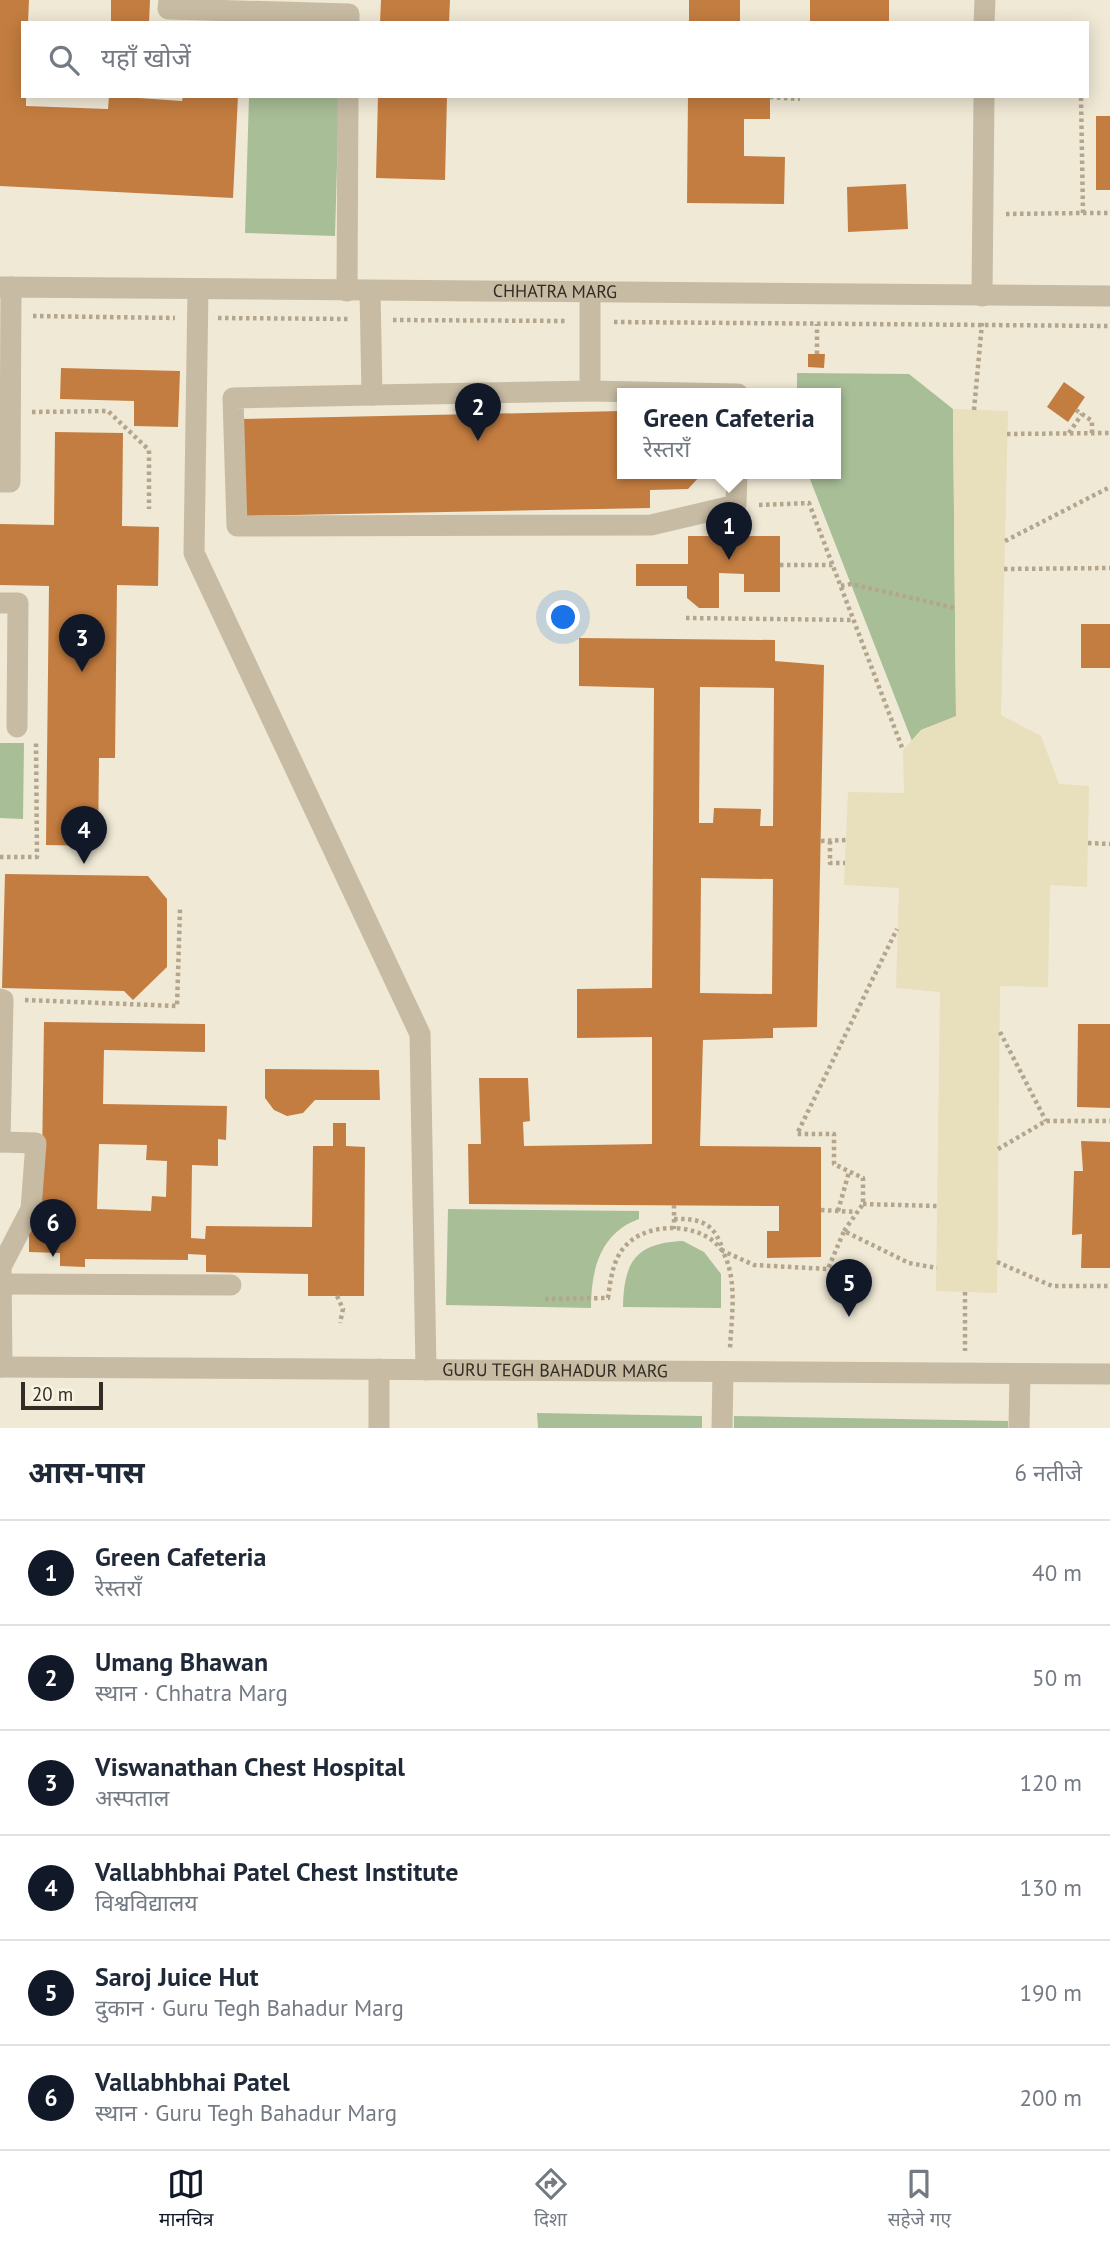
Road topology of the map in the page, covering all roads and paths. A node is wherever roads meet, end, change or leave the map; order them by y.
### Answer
1 (169, 0) edge
2 (985, 0) edge
3 (349, 21) edge
4 (985, 21) edge
5 (348, 98) edge
6 (785, 98) edge
7 (984, 98) edge
8 (1081, 98) edge
9 (800, 99) dead end
10 (1083, 213) junction
11 (1110, 213) edge
12 (984, 214) junction
13 (6, 287) edge
14 (198, 289) junction
15 (347, 291) junction
16 (370, 291) junction
17 (590, 293) junction
18 (818, 295) junction
19 (982, 296) junction
20 (1110, 296) edge
21 (10, 316) junction
22 (197, 318) junction
23 (370, 319) junction
24 (589, 321) junction
25 (817, 324) junction
26 (982, 325) junction
27 (1110, 326) edge
28 (817, 354) dead end
29 (590, 391) junction
30 (617, 392) edge
31 (373, 395) junction
32 (974, 410) dead end
33 (1076, 410) dead end
34 (10, 413) junction
35 (1082, 414) junction
36 (1069, 433) junction
37 (1092, 433) junction
38 (1110, 433) edge
39 (1007, 434) dead end
40 (737, 479) edge
41 (0, 481) edge
42 (1110, 487) edge
43 (736, 505) junction
44 (149, 509) dead end
45 (1005, 541) dead end
46 (780, 565) dead end
47 (833, 565) junction
48 (1110, 568) edge
49 (1004, 569) dead end
50 (841, 586) junction
51 (0, 603) edge
52 (955, 608) dead end
53 (686, 618) dead end
54 (854, 620) junction
55 (18, 727) joint
56 (903, 750) dead end
57 (846, 840) dead end
58 (821, 841) dead end
59 (830, 841) junction
60 (1088, 843) dead end
61 (1110, 844) edge
62 (0, 857) edge
63 (845, 863) dead end
64 (180, 909) dead end
65 (897, 929) dead end
66 (2, 1000) edge
67 (1000, 1032) dead end
68 (1046, 1121) junction
69 (1110, 1121) edge
70 (1, 1142) edge
71 (998, 1149) dead end
72 (849, 1172) junction
73 (863, 1204) junction
74 (674, 1205) dead end
75 (937, 1206) dead end
76 (821, 1210) dead end
77 (838, 1211) junction
78 (857, 1212) junction
79 (674, 1219) junction
80 (674, 1229) junction
81 (844, 1231) junction
82 (723, 1251) junction
83 (997, 1262) dead end
84 (937, 1268) dead end
85 (1, 1284) edge
86 (231, 1285) dead end
87 (1110, 1286) edge
88 (965, 1292) dead end
89 (337, 1296) dead end
90 (545, 1299) dead end
91 (340, 1323) dead end
92 (1, 1367) edge
93 (379, 1369) junction
94 (426, 1370) junction
95 (726, 1372) junction
96 (966, 1373) junction
97 (1020, 1374) junction
98 (1110, 1374) edge
99 (380, 1428) edge
100 (722, 1428) edge
101 (1019, 1428) edge

1 - 3 street
2 - 4 street
5 - 15 street
6 - 9 path
7 - 12 street
8 - 10 path
10 - 11 path
10 - 12 path
12 - 19 street
13 - 14 street, CHHATRA MARG
13 - 21 street
14 - 15 street, CHHATRA MARG
14 - 22 street
15 - 16 street, CHHATRA MARG
16 - 17 street, CHHATRA MARG
16 - 23 street
17 - 18 street, CHHATRA MARG
17 - 24 street
18 - 19 street, CHHATRA MARG
18 - 25 path
19 - 20 street, CHHATRA MARG
19 - 26 path
21 - 22 path
21 - 34 street
22 - 23 path
22 - 94 street
23 - 24 path
23 - 31 street
24 - 25 path
24 - 29 street
25 - 26 path
25 - 28 path
26 - 27 path
26 - 32 path
29 - 30 street
29 - 31 street
31 - 43 street
33 - 35 path
34 - 41 street
34 - 44 path
35 - 36 path
35 - 37 path
36 - 37 path
36 - 39 path
37 - 38 path
40 - 43 street
42 - 45 path
43 - 47 path
46 - 47 path
47 - 50 path
48 - 49 path
50 - 52 path
50 - 54 path
51 - 55 street
53 - 54 path
54 - 56 path
55 - 62 path
57 - 59 path
58 - 59 path
59 - 63 path
60 - 61 path
64 - 66 path
65 - 72 path
66 - 70 street
67 - 68 path
68 - 69 path
68 - 71 path
70 - 85 street
72 - 73 path
72 - 77 path
73 - 75 path
73 - 78 path
74 - 79 path
76 - 77 path
77 - 78 path
78 - 81 path
79 - 80 path
79 - 82 path
80 - 82 path
80 - 90 path
81 - 82 path
81 - 84 path
82 - 95 path
83 - 87 path
85 - 86 street
85 - 92 street
88 - 96 path
89 - 91 path
92 - 93 street, GURU TEGH BAHADUR MARG
93 - 94 street, GURU TEGH BAHADUR MARG
93 - 99 street
94 - 95 street, GURU TEGH BAHADUR MARG
95 - 96 street, GURU TEGH BAHADUR MARG
95 - 100 street
96 - 97 street, GURU TEGH BAHADUR MARG
97 - 98 street, GURU TEGH BAHADUR MARG
97 - 101 street

